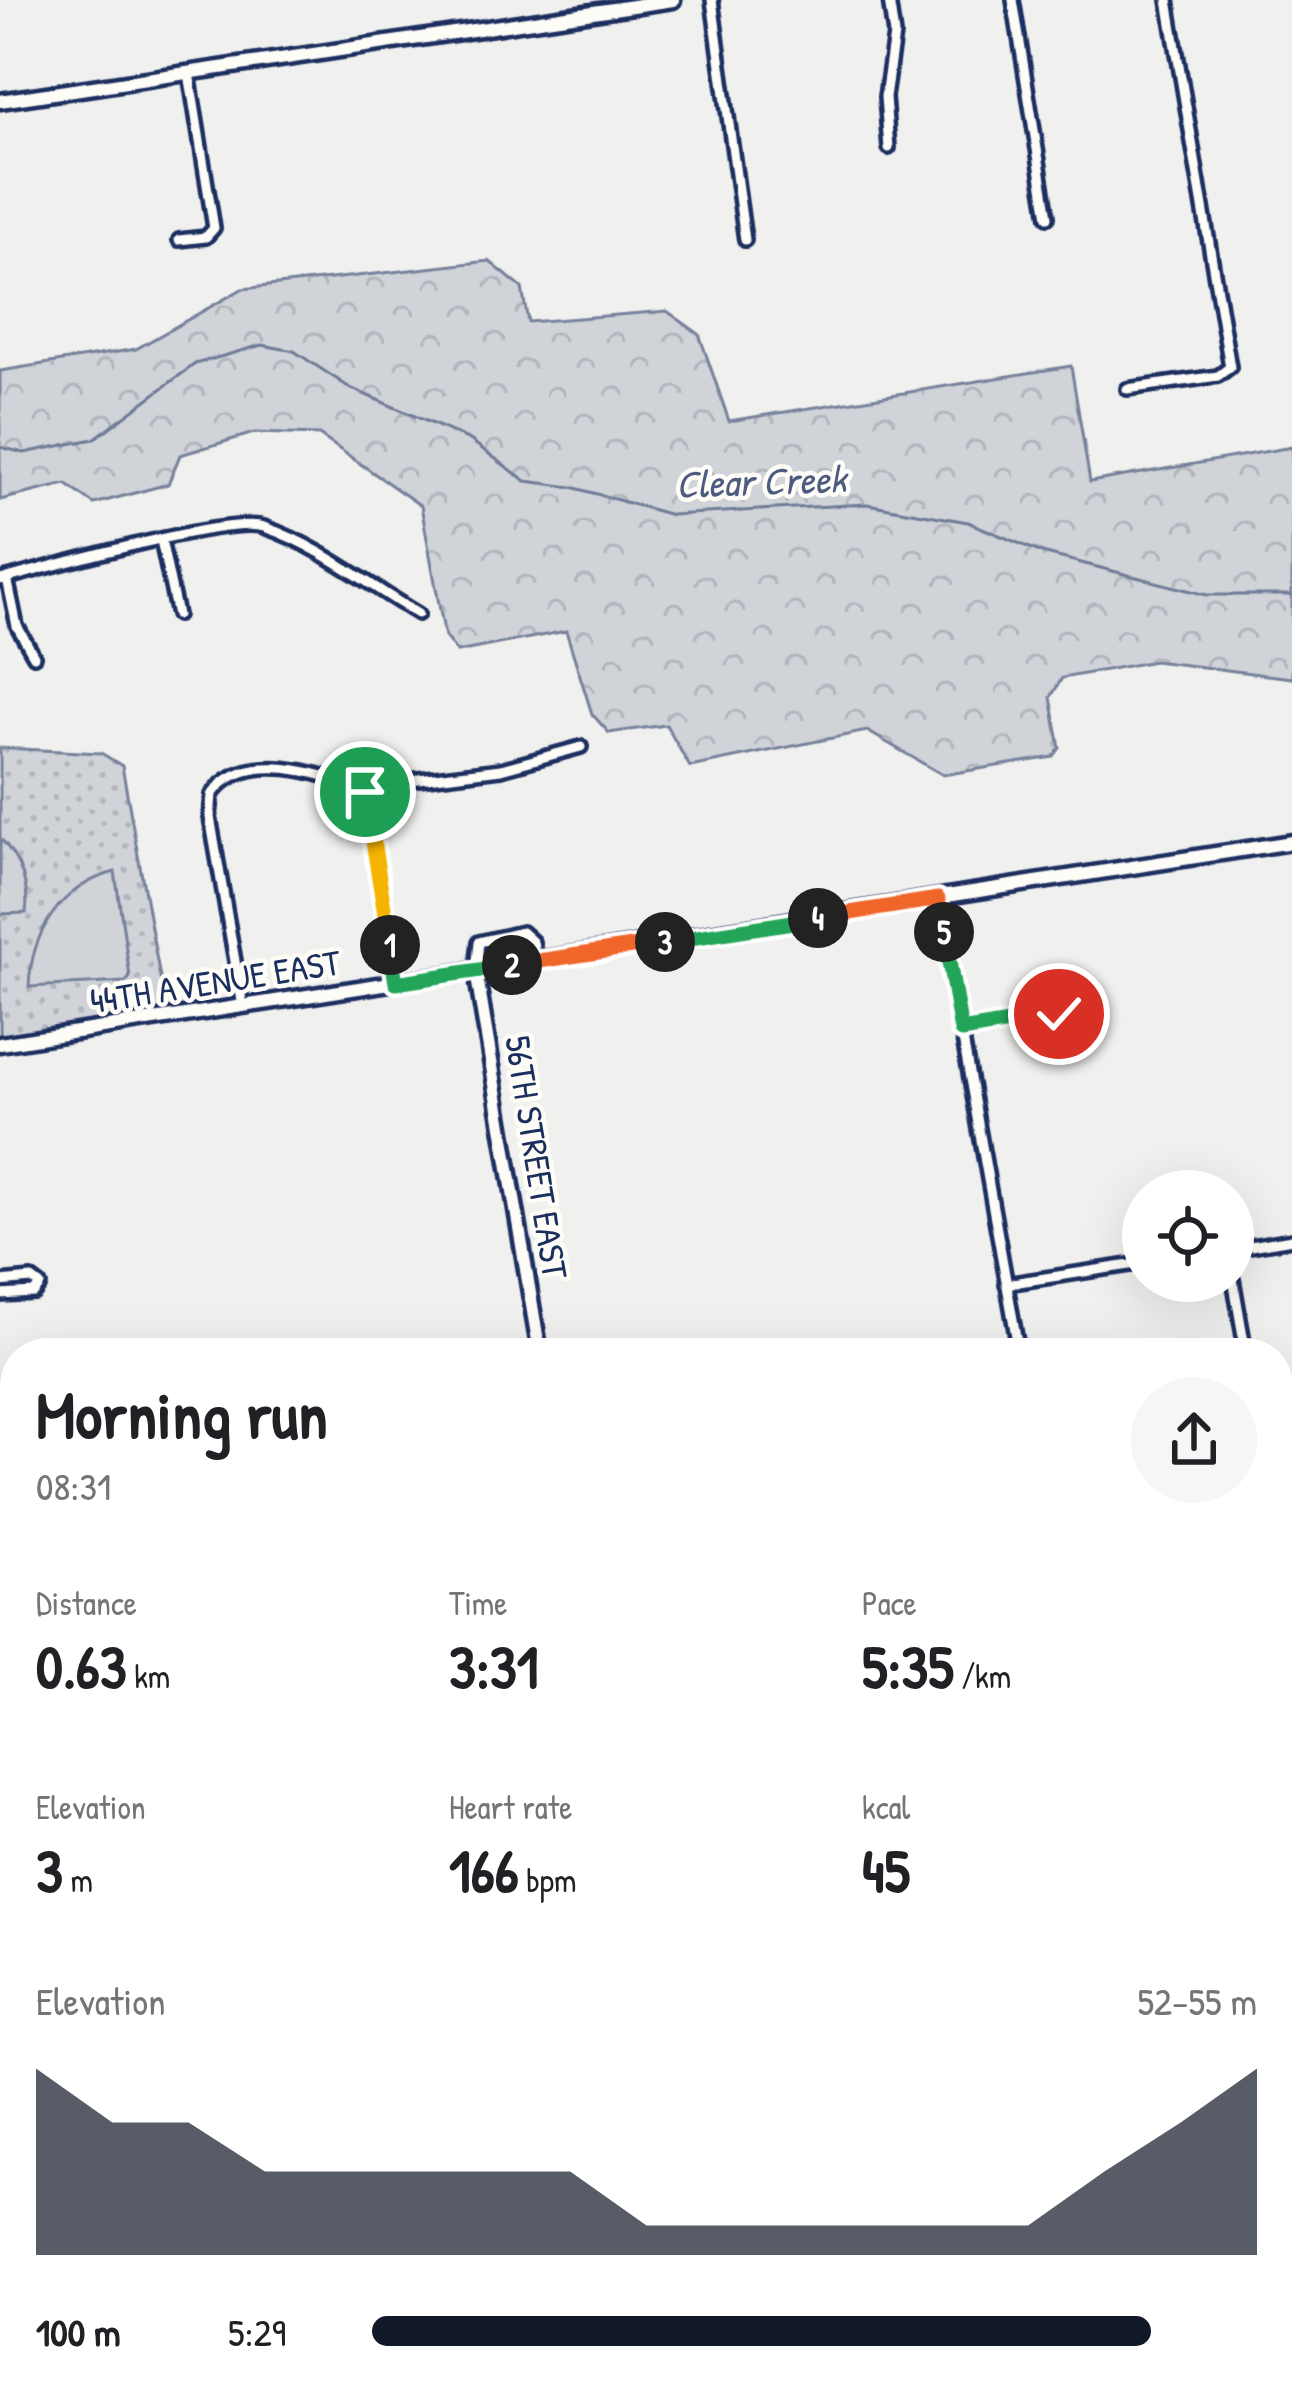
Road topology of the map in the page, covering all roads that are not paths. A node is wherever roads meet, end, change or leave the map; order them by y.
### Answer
1 (673, 0) edge
2 (712, 0) edge
3 (889, 0) edge
4 (1013, 0) edge
5 (1168, 0) edge
6 (607, 5) edge
7 (189, 73) junction
8 (0, 101) edge
9 (890, 148) dead end
10 (1048, 217) dead end
11 (179, 240) dead end
12 (745, 240) dead end
13 (1127, 389) dead end
14 (160, 541) junction
15 (4, 579) edge
16 (418, 614) dead end
17 (177, 615) dead end
18 (34, 656) dead end
19 (581, 747) dead end
20 (365, 792) junction
21 (1292, 842) edge
22 (938, 899) junction
23 (537, 961) junction
24 (476, 971) junction
25 (396, 983) junction
26 (243, 1007) junction
27 (1059, 1014) dead end
28 (961, 1031) junction
29 (0, 1044) edge
30 (1292, 1239) edge
31 (1254, 1245) edge
32 (1122, 1266) edge
33 (0, 1282) edge
34 (1006, 1284) junction
35 (0, 1294) edge
36 (1237, 1302) edge
37 (537, 1338) edge
38 (1015, 1338) edge
39 (1243, 1338) edge

1 - 6 street
2 - 12 street
3 - 9 street
4 - 10 street
5 - 13 street
6 - 7 street
7 - 8 street
7 - 11 street
14 - 15 street
14 - 16 street
14 - 17 street
15 - 18 street
19 - 20 street
20 - 25 street
20 - 26 street
21 - 22 street, 44TH AVENUE EAST
22 - 23 street, 44TH AVENUE EAST
22 - 28 street
23 - 24 street, 44TH AVENUE EAST
23 - 24 street
24 - 25 street, 44TH AVENUE EAST
24 - 37 street, 56TH STREET EAST
25 - 26 street, 44TH AVENUE EAST
26 - 29 street, 44TH AVENUE EAST
27 - 28 street
28 - 34 street
30 - 31 street
32 - 34 street
33 - 35 street
34 - 38 street
36 - 39 street

